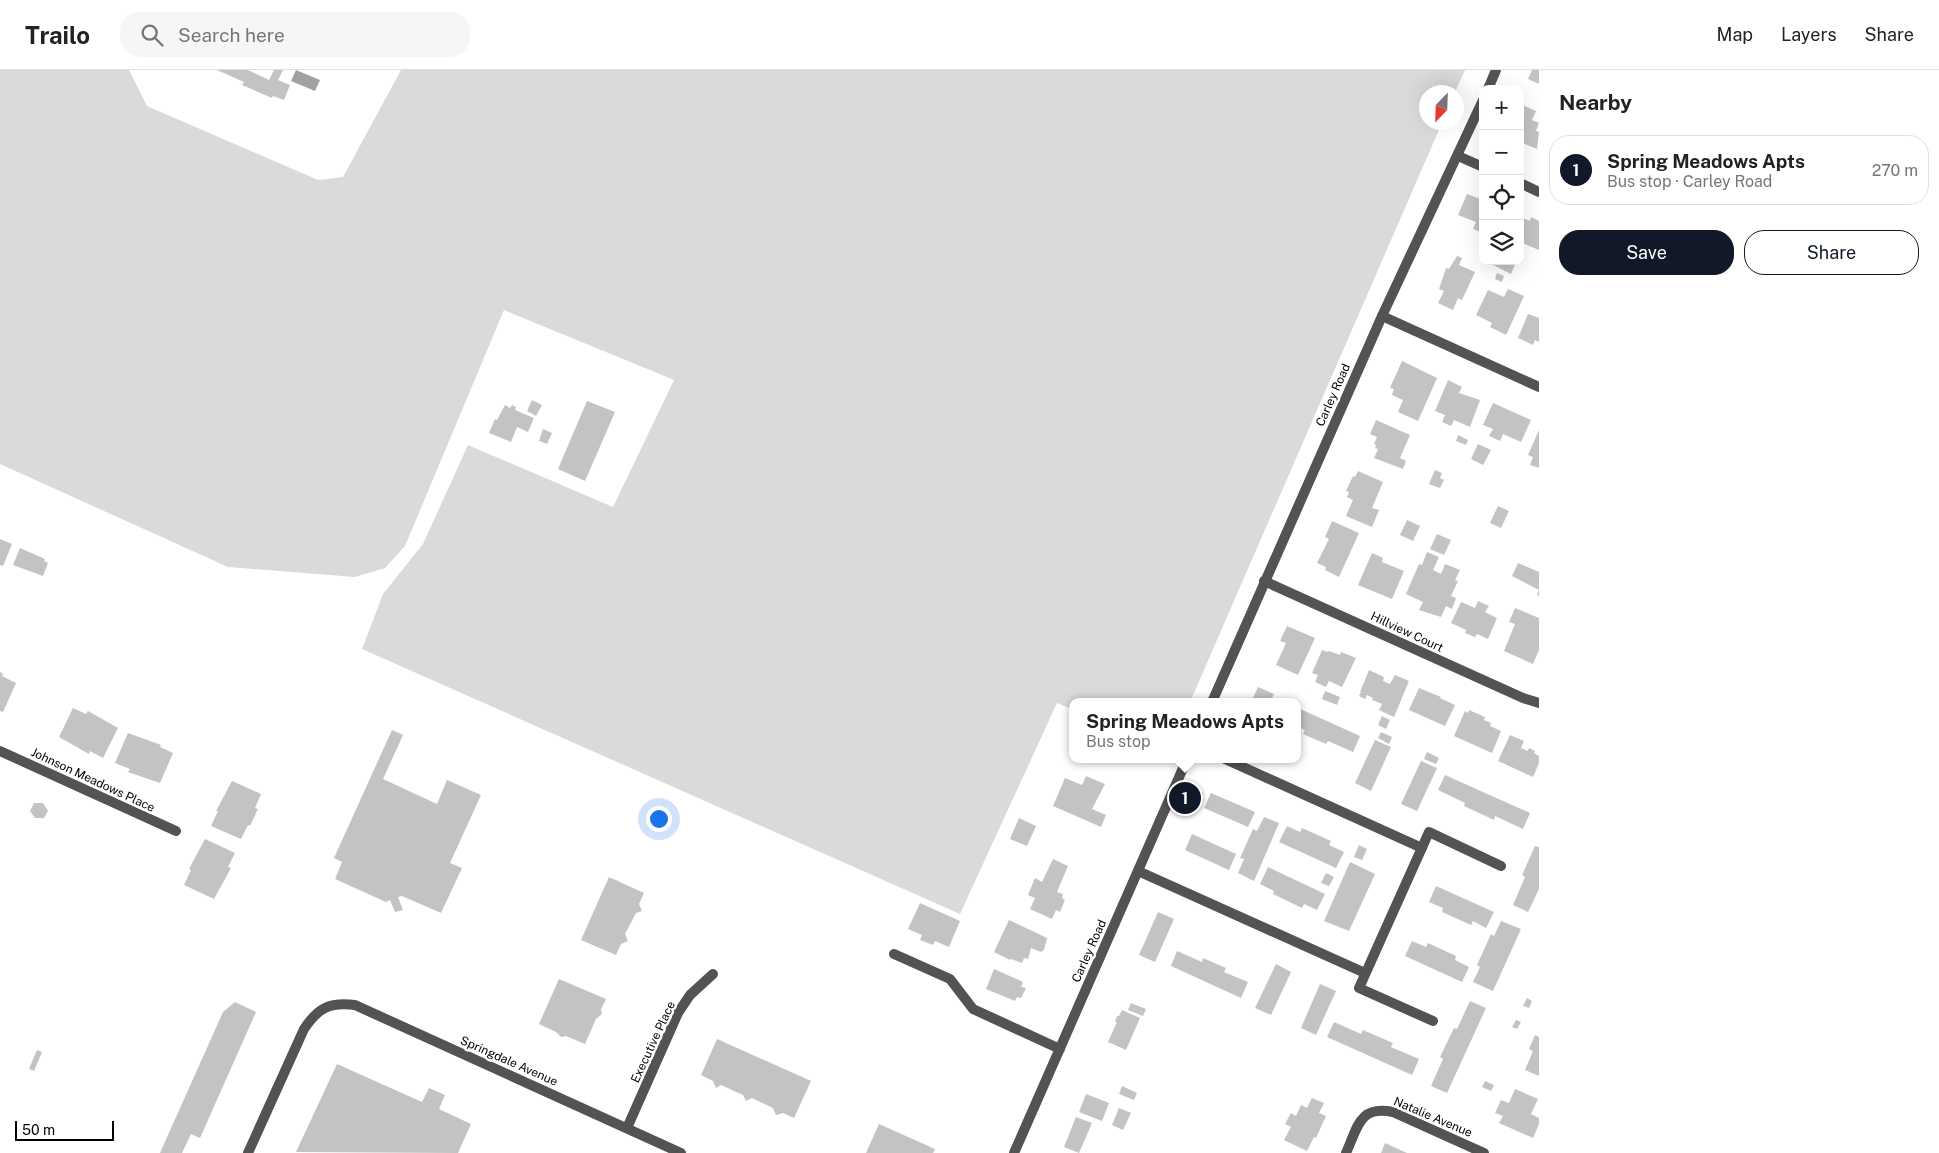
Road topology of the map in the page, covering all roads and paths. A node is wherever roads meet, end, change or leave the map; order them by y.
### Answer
1 (1496, 70) edge
2 (1490, 85) edge
3 (1479, 109) edge
4 (1458, 156) junction
5 (1479, 165) edge
6 (1524, 185) edge
7 (1539, 192) edge
8 (1382, 316) junction
9 (1539, 387) edge
10 (1264, 581) junction
11 (1214, 698) edge
12 (1539, 703) edge
13 (0, 751) edge
14 (1185, 763) edge
15 (1234, 763) edge
16 (176, 832) dead end
17 (1422, 848) junction
18 (1501, 866) dead end
19 (1138, 871) junction
20 (894, 954) dead end
21 (1365, 973) junction
22 (713, 974) dead end
23 (1433, 1021) dead end
24 (1060, 1049) junction
25 (627, 1128) junction
26 (248, 1153) edge
27 (681, 1153) edge
28 (1014, 1153) edge
29 (1346, 1153) edge
30 (1484, 1153) edge

1 - 2 street
3 - 4 street, Carley Road
4 - 5 street
4 - 8 street, Carley Road
6 - 7 street
8 - 9 street
8 - 10 street, Carley Road
10 - 11 street, Carley Road
10 - 12 street, Hillview Court
13 - 16 street, Johnson Meadows Place
14 - 19 street, Carley Road
15 - 17 street
17 - 18 street
17 - 21 street
19 - 21 street
19 - 24 street, Carley Road
20 - 24 street
21 - 23 street
22 - 25 street, Executive Place
24 - 28 street, Carley Road
25 - 26 street, Springdale Avenue
25 - 27 street, Springdale Avenue
29 - 30 street, Natalie Avenue

